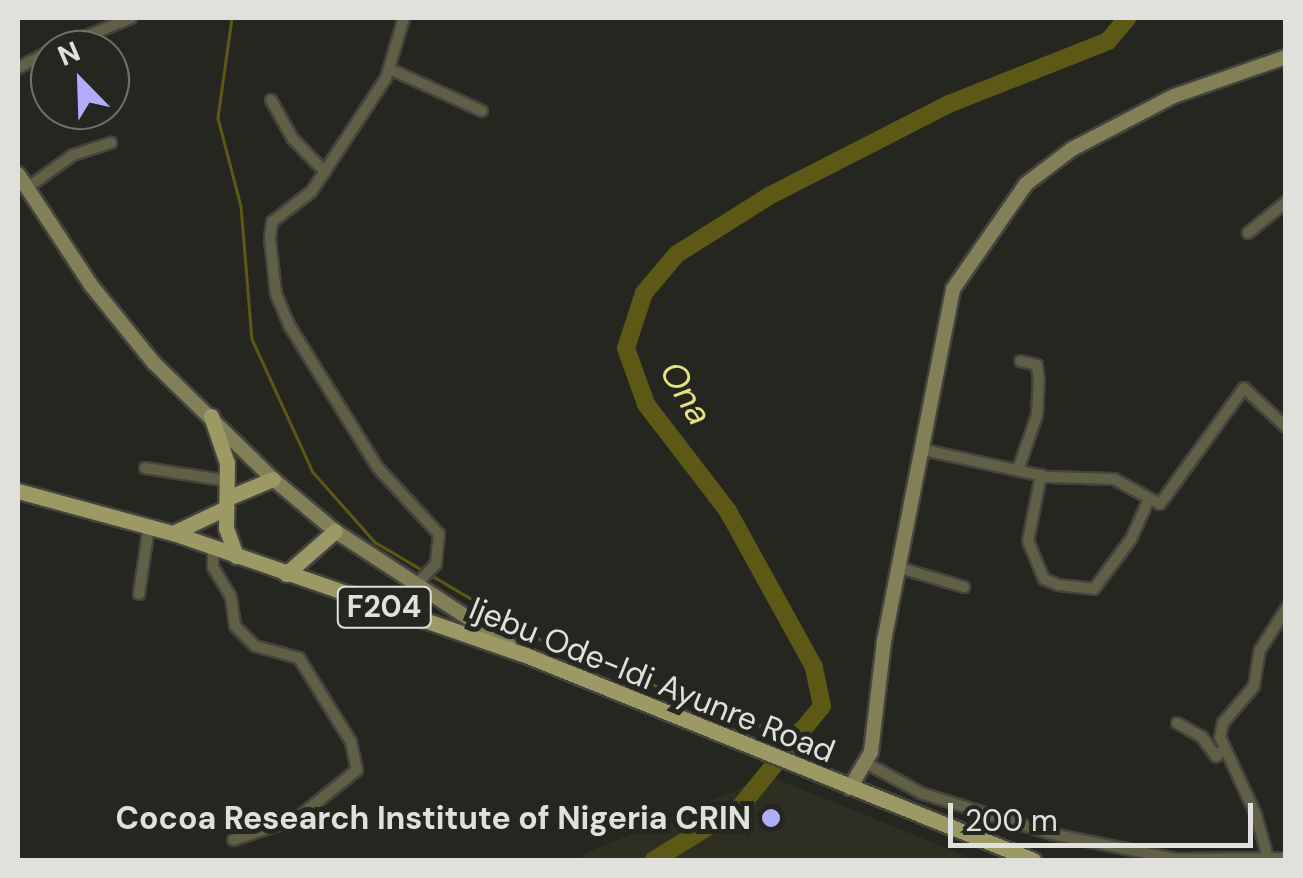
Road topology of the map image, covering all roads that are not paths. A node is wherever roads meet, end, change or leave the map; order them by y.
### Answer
1 (130, 18) edge
2 (404, 18) edge
3 (101, 30) edge
4 (1286, 57) edge
5 (390, 69) junction
6 (271, 100) dead end
7 (482, 111) dead end
8 (111, 143) dead end
9 (326, 172) junction
10 (18, 174) edge
11 (26, 188) junction
12 (1286, 202) edge
13 (1248, 233) dead end
14 (1020, 361) dead end
15 (211, 416) junction
16 (1286, 428) edge
17 (924, 450) junction
18 (145, 468) dead end
19 (1018, 470) junction
20 (1042, 476) junction
21 (274, 479) junction
22 (18, 491) edge
23 (229, 495) junction
24 (1149, 499) junction
25 (149, 526) junction
26 (336, 532) junction
27 (173, 533) junction
28 (214, 548) junction
29 (236, 556) junction
30 (900, 568) junction
31 (286, 574) junction
32 (420, 582) junction
33 (964, 586) dead end
34 (140, 594) dead end
35 (1286, 609) edge
36 (523, 654) junction
37 (1177, 723) dead end
38 (1222, 752) junction
39 (866, 763) junction
40 (850, 788) junction
41 (233, 840) dead end
42 (1268, 858) edge
43 (1286, 858) edge
44 (1033, 860) edge

1 - 3 street
2 - 5 street
4 - 17 street
5 - 7 street
5 - 9 street
6 - 9 street
8 - 11 street
9 - 32 street
10 - 11 street
11 - 15 street
12 - 13 street
14 - 19 street
15 - 21 street
15 - 23 main road
16 - 24 street
17 - 19 street
17 - 30 street
18 - 23 street
19 - 20 street
20 - 24 street
20 - 24 street
21 - 23 main road
21 - 26 street
22 - 25 main road, Ijebu Ode-Idi Ayunre Road / F204
23 - 27 main road
23 - 29 main road
25 - 27 main road, Ijebu Ode-Idi Ayunre Road / F204
25 - 34 street
26 - 31 main road
26 - 32 street
27 - 28 main road, Ijebu Ode-Idi Ayunre Road / F204
28 - 29 main road, Ijebu Ode-Idi Ayunre Road / F204
28 - 41 street
29 - 31 main road, Ijebu Ode-Idi Ayunre Road / F204
30 - 33 street
30 - 39 street
31 - 36 main road, Ijebu Ode-Idi Ayunre Road / F204
32 - 36 street
35 - 38 street
36 - 40 main road, Ijebu Ode-Idi Ayunre Road / F204
37 - 38 street
38 - 42 street
39 - 40 street
39 - 42 street
40 - 44 main road, Ijebu Ode-Idi Ayunre Road / F204
42 - 43 street

